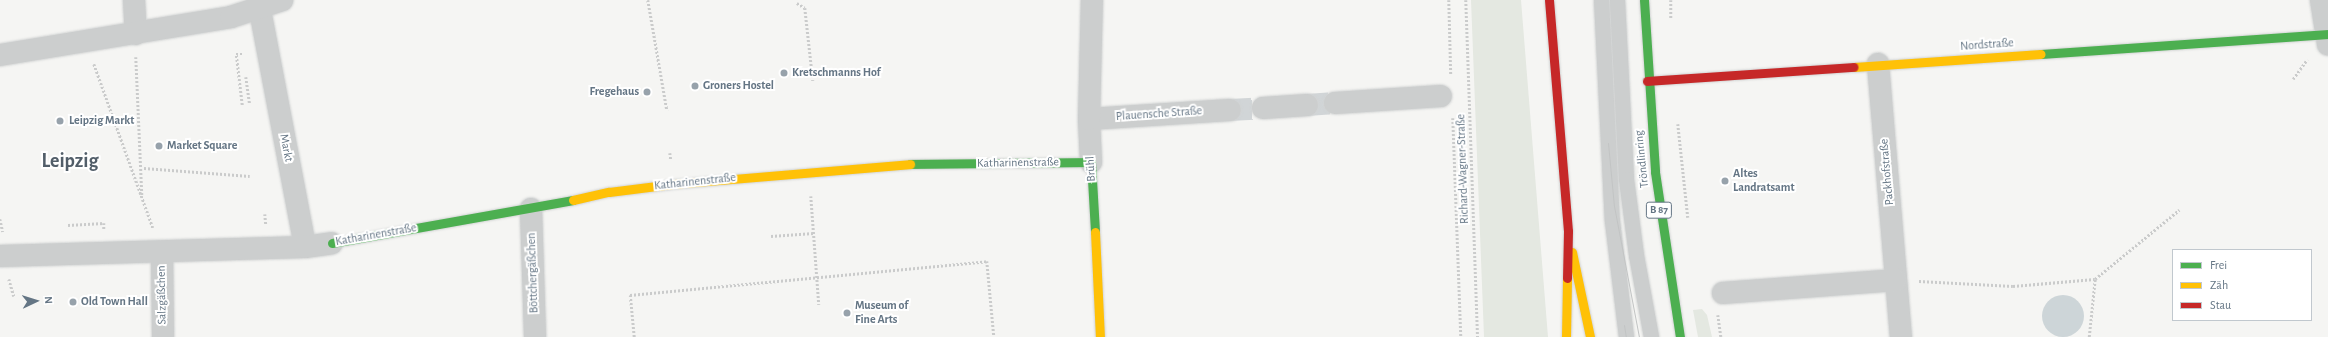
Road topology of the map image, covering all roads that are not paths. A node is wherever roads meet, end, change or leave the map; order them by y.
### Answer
1 (134, 0) edge
2 (282, 0) edge
3 (1092, 0) edge
4 (1548, 0) edge
5 (1594, 0) edge
6 (1601, 0) edge
7 (1610, 0) edge
8 (1617, 0) edge
9 (1644, 0) edge
10 (2321, 0) edge
11 (260, 10) junction
12 (136, 34) junction
13 (2328, 38) edge
14 (0, 55) edge
15 (1878, 64) junction
16 (1620, 78) junction
17 (1605, 80) junction
18 (1647, 81) junction
19 (1448, 95) road end
20 (1335, 103) tunnel mouth
21 (1307, 105) tunnel mouth
22 (1263, 108) tunnel mouth
23 (1230, 110) tunnel mouth
24 (1089, 119) junction
25 (1091, 162) junction
26 (530, 209) junction
27 (1568, 231) junction
28 (332, 243) joint
29 (305, 248) junction
30 (162, 252) junction
31 (0, 256) edge
32 (1896, 280) junction
33 (1720, 301) road end
34 (163, 337) edge
35 (536, 337) edge
36 (1100, 337) edge
37 (1566, 337) edge
38 (1590, 337) edge
39 (1626, 337) edge
40 (1652, 337) edge
41 (1680, 337) edge
42 (1901, 337) edge

1 - 12 street
2 - 11 street
3 - 24 street, Brühl
4 - 27 street
5 - 17 lane
6 - 17 lane
7 - 16 lane
8 - 16 lane
9 - 18 street, Tröndlinring / B 87
10 - 13 street
11 - 12 street
11 - 29 street, Markt
12 - 14 street
13 - 15 street, Nordstraße
15 - 18 street, Nordstraße
15 - 32 street, Packhofstraße
16 - 40 lane
17 - 39 lane
18 - 41 street, Tröndlinring / B 87
19 - 20 street
21 - 22 street
23 - 24 street, Plauensche Straße
24 - 25 street, Brühl
25 - 26 street, Katharinenstraße
25 - 36 street, Brühl
26 - 28 street, Katharinenstraße
26 - 35 street, Böttchergäßchen
27 - 37 street
27 - 38 street
28 - 29 street, Katharinenstraße
29 - 30 street
30 - 31 street
30 - 34 street, Salzgäßchen
32 - 33 street
32 - 42 street, Packhofstraße

